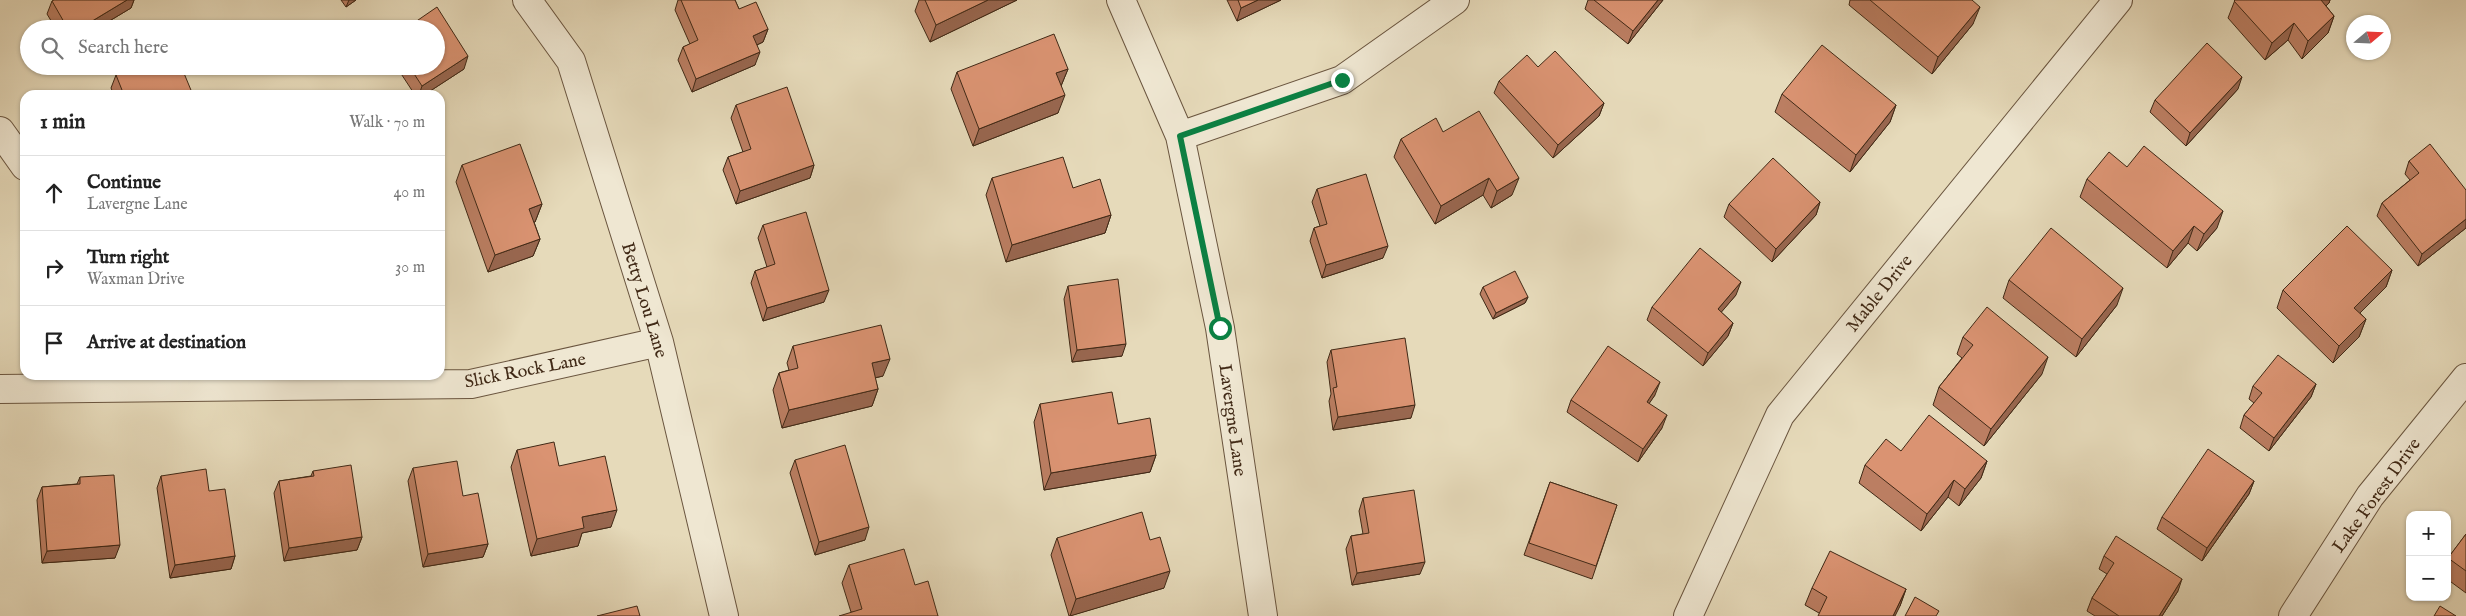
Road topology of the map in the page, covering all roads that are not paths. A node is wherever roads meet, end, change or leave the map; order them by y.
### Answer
1 (527, 0) edge
2 (1121, 0) edge
3 (1455, 0) edge
4 (2118, 0) edge
5 (0, 131) edge
6 (1180, 136) junction
7 (20, 159) edge
8 (658, 342) junction
9 (2466, 378) edge
10 (65, 382) edge
11 (0, 389) edge
12 (724, 616) edge
13 (1263, 616) edge
14 (1688, 616) edge
15 (2292, 616) edge

1 - 8 street, Betty Lou Lane
2 - 6 street, Lavergne Lane
3 - 6 street
4 - 14 street, Mable Drive
5 - 7 street
6 - 13 street, Lavergne Lane
8 - 10 street, Slick Rock Lane
8 - 12 street, Betty Lou Lane
9 - 15 street, Lake Forest Drive
10 - 11 street, Slick Rock Lane

